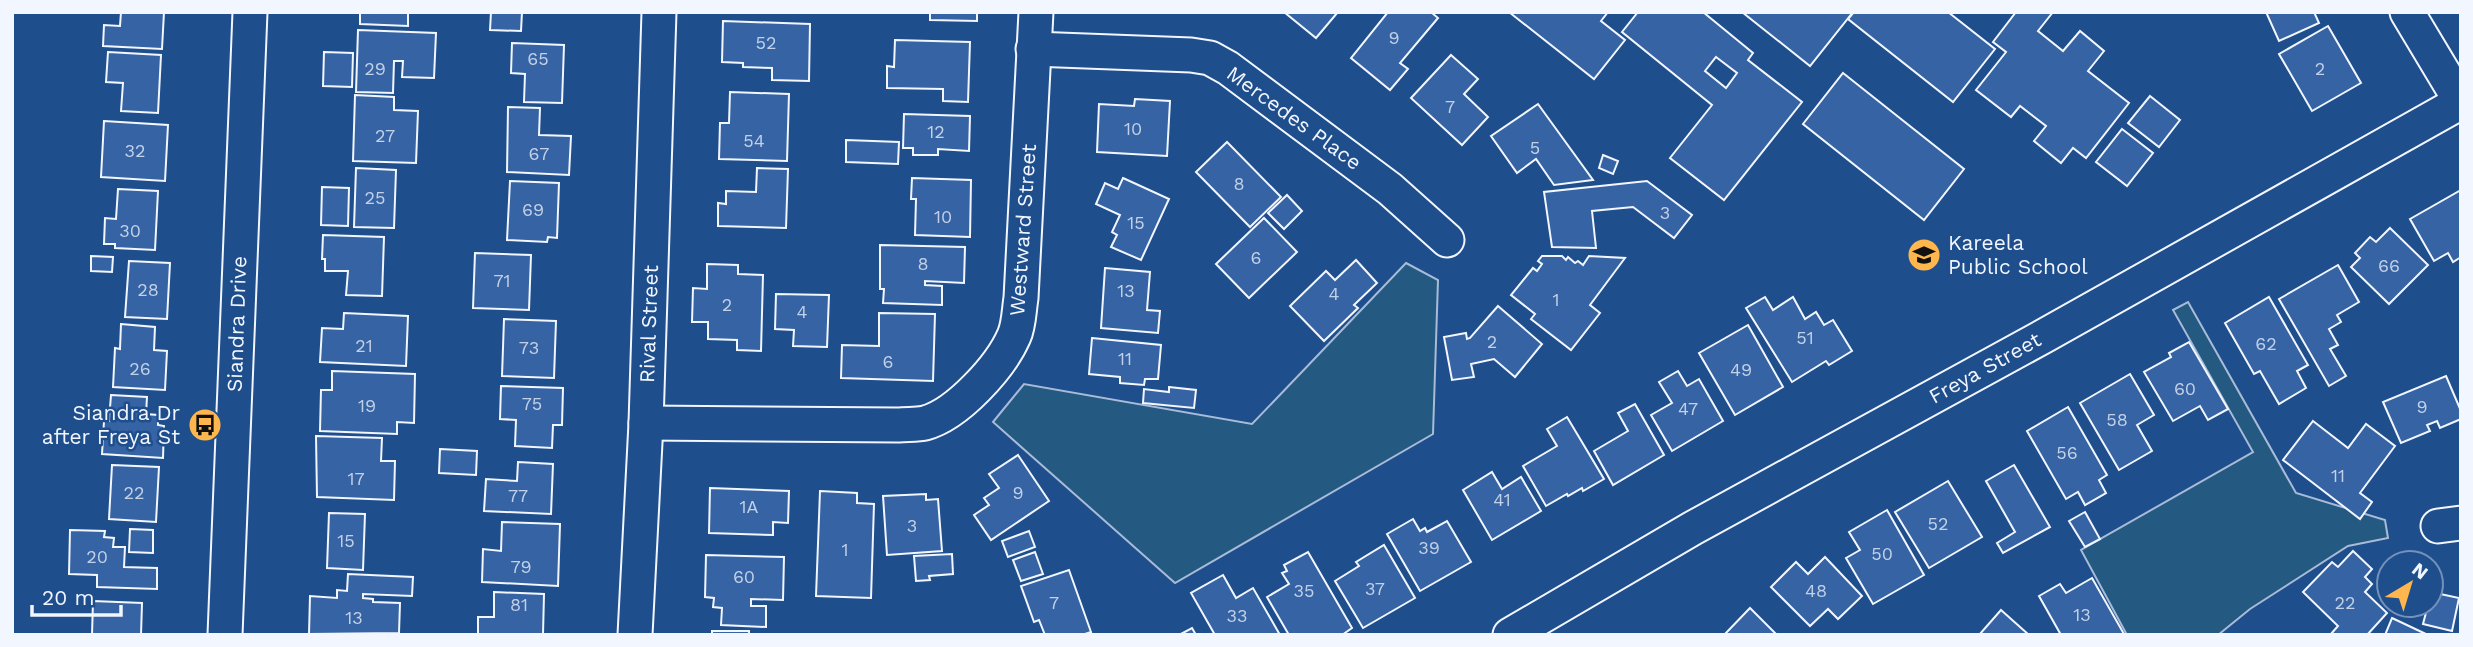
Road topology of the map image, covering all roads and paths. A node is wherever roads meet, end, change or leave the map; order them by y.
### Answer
1 (250, 12) edge
2 (659, 12) edge
3 (1036, 12) edge
4 (2407, 12) edge
5 (1033, 49) junction
6 (2461, 102) edge
7 (1447, 240) dead end
8 (646, 423) junction
9 (1515, 634) edge
10 (225, 635) edge
11 (635, 635) edge

1 - 10 street, Siandra Drive
2 - 8 street, Rival Street
3 - 5 street, Westward Street
4 - 6 street
5 - 7 street, Mercedes Place
5 - 8 street, Westward Street
6 - 9 street, Freya Street
8 - 11 street, Rival Street

